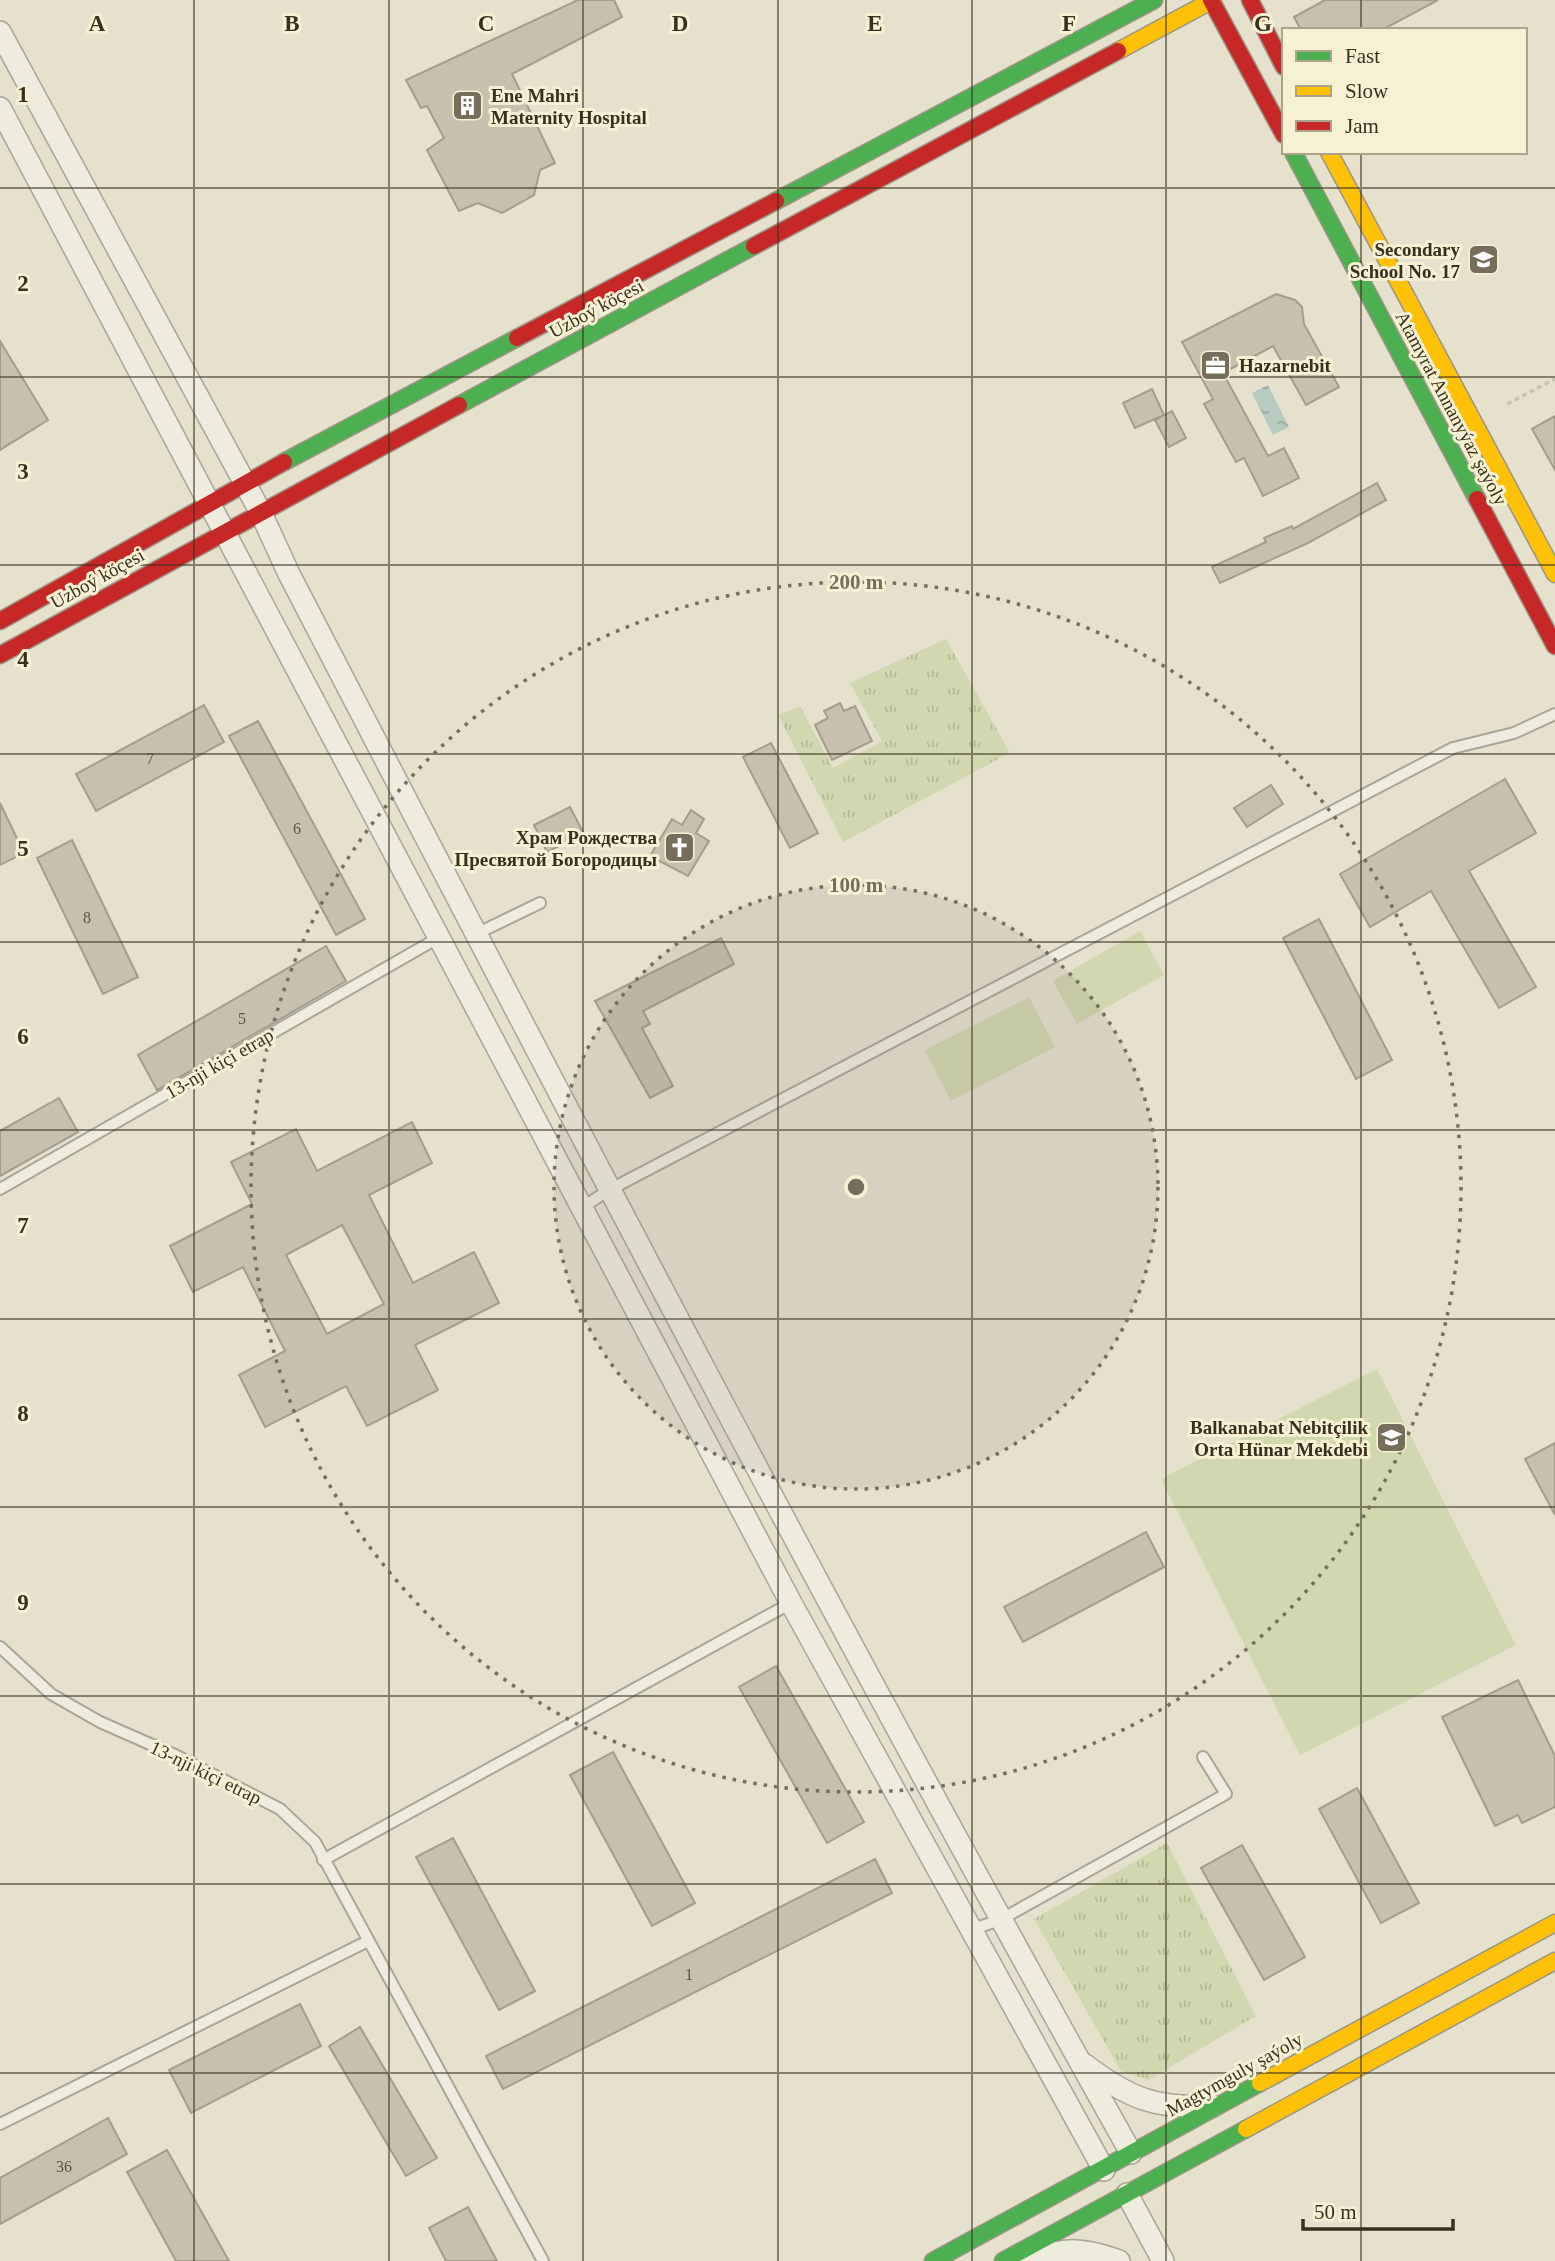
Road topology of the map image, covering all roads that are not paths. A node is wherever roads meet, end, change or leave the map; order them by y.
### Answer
1 (1154, 0) edge
2 (1212, 0) edge
3 (1250, 0) edge
4 (0, 32) edge
5 (1282, 63) edge
6 (0, 108) edge
7 (1282, 131) edge
8 (1294, 154) edge
9 (1330, 154) edge
10 (244, 485) junction
11 (209, 502) junction
12 (261, 513) junction
13 (225, 531) junction
14 (1555, 573) edge
15 (0, 621) edge
16 (1555, 646) edge
17 (0, 655) edge
18 (1555, 713) edge
19 (540, 903) dead end
20 (476, 934) junction
21 (438, 938) junction
22 (0, 1189) edge
23 (609, 1190) junction
24 (583, 1207) junction
25 (791, 1603) junction
26 (0, 1647) edge
27 (1203, 1757) dead end
28 (323, 1860) junction
29 (1000, 1920) junction
30 (1555, 1923) edge
31 (970, 1930) junction
32 (368, 1941) junction
33 (1555, 1961) edge
34 (1078, 2059) junction
35 (1219, 2106) junction
36 (0, 2124) edge
37 (1131, 2153) junction
38 (1104, 2170) junction
39 (1127, 2194) junction
40 (543, 2261) edge
41 (933, 2261) edge
42 (1003, 2261) edge
43 (1021, 2261) edge
44 (1119, 2261) edge
45 (1163, 2261) edge

1 - 10 street, Uzboý köçesi
2 - 7 street
2 - 12 street, Uzboý köçesi
3 - 5 street
4 - 10 street
6 - 11 street
8 - 16 street, Atamyrat Annanyýaz şaýoly
9 - 14 street, Atamyrat Annanyýaz şaýoly
10 - 11 street, Uzboý köçesi
10 - 12 street
11 - 13 street
11 - 15 street, Uzboý köçesi
12 - 13 street, Uzboý köçesi
12 - 20 street
13 - 17 street, Uzboý köçesi
13 - 21 street
18 - 23 lane
19 - 20 lane
20 - 23 street
21 - 22 lane, 13-nji kiçi etrap
21 - 24 street
23 - 24 lane
23 - 29 street
24 - 25 street
25 - 28 lane
25 - 31 street
26 - 28 lane, 13-nji kiçi etrap
27 - 29 lane
28 - 32 lane, 13-nji kiçi etrap
29 - 31 lane
29 - 34 street
30 - 35 street, Magtymguly şaýoly
31 - 38 street
32 - 36 lane
32 - 40 lane, 13-nji kiçi etrap
33 - 39 street
34 - 35 street
34 - 37 street
35 - 37 street, Magtymguly şaýoly
37 - 38 street, Magtymguly şaýoly
38 - 41 street, Magtymguly şaýoly
39 - 42 street
39 - 45 street
43 - 44 street

